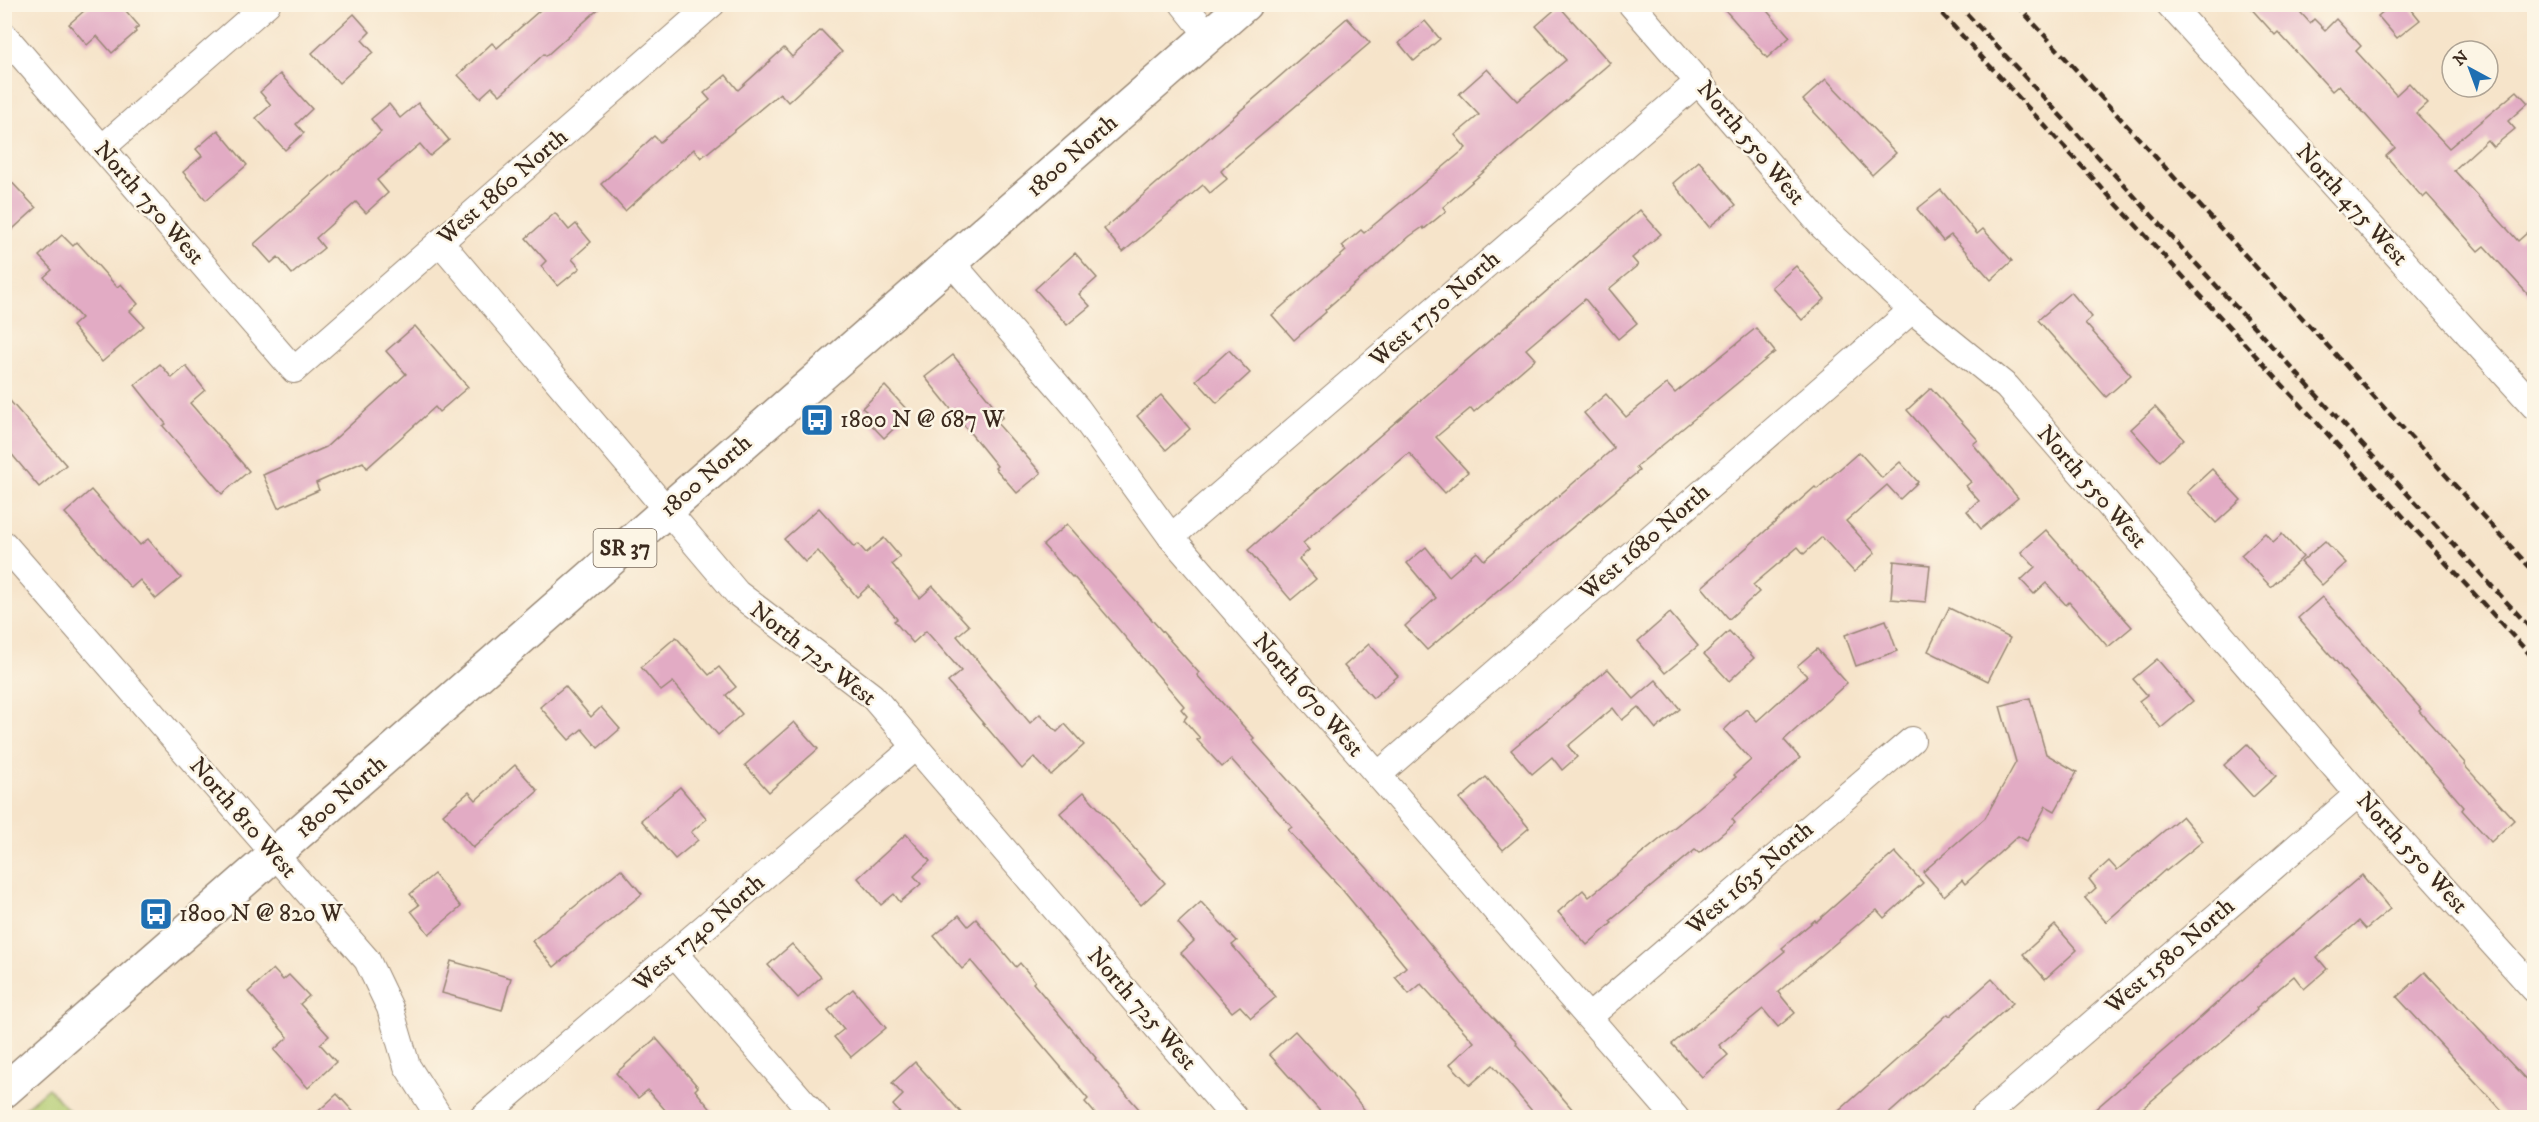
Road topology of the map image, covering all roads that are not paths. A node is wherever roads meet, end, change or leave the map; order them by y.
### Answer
1 (267, 4) edge
2 (712, 4) edge
3 (1183, 4) edge
4 (1245, 4) edge
5 (1631, 4) edge
6 (2169, 4) edge
7 (4, 35) edge
8 (1209, 36) junction
9 (1700, 81) junction
10 (102, 148) junction
11 (440, 242) junction
12 (951, 262) junction
13 (1912, 310) junction
14 (294, 370) joint
15 (2535, 406) edge
16 (667, 511) junction
17 (1171, 537) junction
18 (4, 544) edge
19 (1912, 740) dead end
20 (915, 747) junction
21 (1378, 775) junction
22 (2358, 794) junction
23 (275, 854) junction
24 (675, 954) junction
25 (2535, 989) edge
26 (1589, 1017) junction
27 (4, 1091) edge
28 (440, 1118) edge
29 (482, 1118) edge
30 (817, 1118) edge
31 (1235, 1118) edge
32 (1676, 1118) edge
33 (1983, 1118) edge

1 - 10 street
2 - 11 street, West 1860 North
3 - 8 street
4 - 8 main road, 1800 North / SR 37
5 - 9 street, North 550 West
6 - 15 street, North 475 West
7 - 10 street, North 750 West
8 - 12 main road, 1800 North / SR 37
9 - 13 street, North 550 West
9 - 17 street, West 1750 North
10 - 14 street, North 750 West
11 - 14 street, West 1860 North
11 - 16 street, North 725 West
12 - 16 main road, 1800 North / SR 37
12 - 17 street, North 670 West
13 - 21 street, West 1680 North
13 - 22 street, North 550 West
16 - 20 street, North 725 West
16 - 23 main road, 1800 North / SR 37
17 - 21 street, North 670 West
18 - 23 street, North 810 West
19 - 26 street, West 1635 North
20 - 24 street, West 1740 North
20 - 31 street, North 725 West
21 - 26 street, North 670 West
22 - 25 street, North 550 West
22 - 33 street, West 1580 North
23 - 27 main road, 1800 North / SR 37
23 - 28 street, North 810 West
24 - 29 street, West 1740 North
24 - 30 street
26 - 32 street, North 670 West

